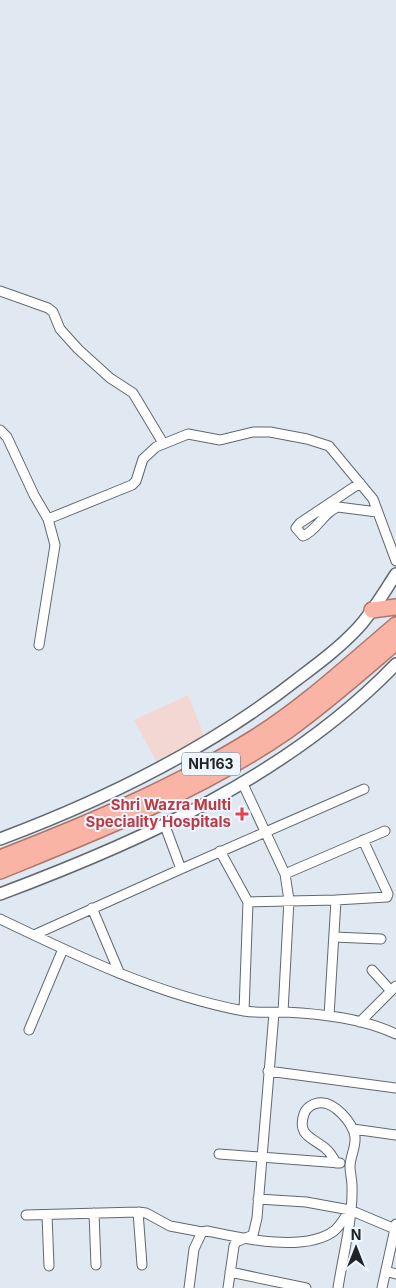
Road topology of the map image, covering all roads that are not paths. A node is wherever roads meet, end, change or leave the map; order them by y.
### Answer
1 (0, 291) edge
2 (0, 430) edge
3 (162, 444) junction
4 (360, 483) junction
5 (377, 512) junction
6 (48, 519) junction
7 (396, 560) edge
8 (396, 574) edge
9 (396, 607) edge
10 (372, 610) junction
11 (396, 625) edge
12 (396, 642) edge
13 (39, 645) dead end
14 (395, 667) edge
15 (242, 782) junction
16 (364, 789) dead end
17 (165, 826) junction
18 (385, 831) dead end
19 (266, 833) junction
20 (0, 839) edge
21 (363, 840) junction
22 (220, 851) junction
23 (0, 858) edge
24 (181, 869) junction
25 (0, 871) edge
26 (285, 874) junction
27 (0, 894) edge
28 (289, 900) junction
29 (336, 900) junction
30 (248, 902) junction
31 (92, 908) junction
32 (0, 919) edge
33 (36, 934) junction
34 (334, 937) junction
35 (381, 939) dead end
36 (63, 949) junction
37 (372, 970) dead end
38 (119, 972) junction
39 (393, 989) edge
40 (244, 1011) junction
41 (283, 1012) junction
42 (274, 1013) junction
43 (329, 1016) junction
44 (360, 1022) junction
45 (29, 1030) dead end
46 (395, 1032) edge
47 (268, 1071) junction
48 (396, 1088) edge
49 (353, 1129) junction
50 (396, 1135) edge
51 (219, 1154) dead end
52 (260, 1159) junction
53 (336, 1163) junction
54 (350, 1165) junction
55 (258, 1199) junction
56 (350, 1210) junction
57 (138, 1212) junction
58 (94, 1213) junction
59 (26, 1215) dead end
60 (47, 1215) junction
61 (396, 1227) edge
62 (202, 1232) junction
63 (248, 1239) junction
64 (96, 1265) dead end
65 (142, 1265) dead end
66 (49, 1266) dead end
67 (386, 1271) junction
68 (230, 1272) junction
69 (396, 1274) edge
70 (189, 1288) edge
71 (228, 1288) edge
72 (306, 1288) edge
73 (338, 1288) edge
74 (382, 1288) edge

1 - 3 street
2 - 6 street
3 - 4 street
3 - 6 street
4 - 5 street
4 - 5 street
5 - 7 street
6 - 13 street
8 - 10 street
9 - 10 highway
10 - 20 street
11 - 23 highway, NH163
12 - 25 highway, NH163
14 - 15 street
15 - 17 street
15 - 19 street
16 - 19 street
17 - 24 street
17 - 27 street
18 - 21 street
19 - 22 street
19 - 26 street
21 - 26 street
21 - 29 street
22 - 24 street
22 - 30 street
24 - 31 street
26 - 28 street
28 - 29 street
28 - 30 street
28 - 41 street
29 - 34 street
30 - 40 street
31 - 33 street
31 - 38 street
32 - 33 street
33 - 36 street
34 - 35 street
34 - 43 street
36 - 38 street
36 - 45 street
37 - 39 street
38 - 40 street
39 - 44 street
40 - 42 street
41 - 42 street
41 - 43 street
42 - 47 street
43 - 44 street
44 - 46 street
47 - 48 street
47 - 52 street
49 - 50 street
49 - 53 street
49 - 54 street
51 - 52 street
52 - 53 street
52 - 55 street
53 - 54 street
54 - 56 street
55 - 56 street
55 - 63 street
56 - 61 street
56 - 63 street
56 - 73 street
57 - 58 street
57 - 62 street
57 - 65 street
58 - 60 street
58 - 64 street
59 - 60 street
60 - 66 street
61 - 67 street
62 - 63 street
62 - 70 street
63 - 68 street
67 - 69 street
67 - 74 street
68 - 71 street
68 - 72 street

